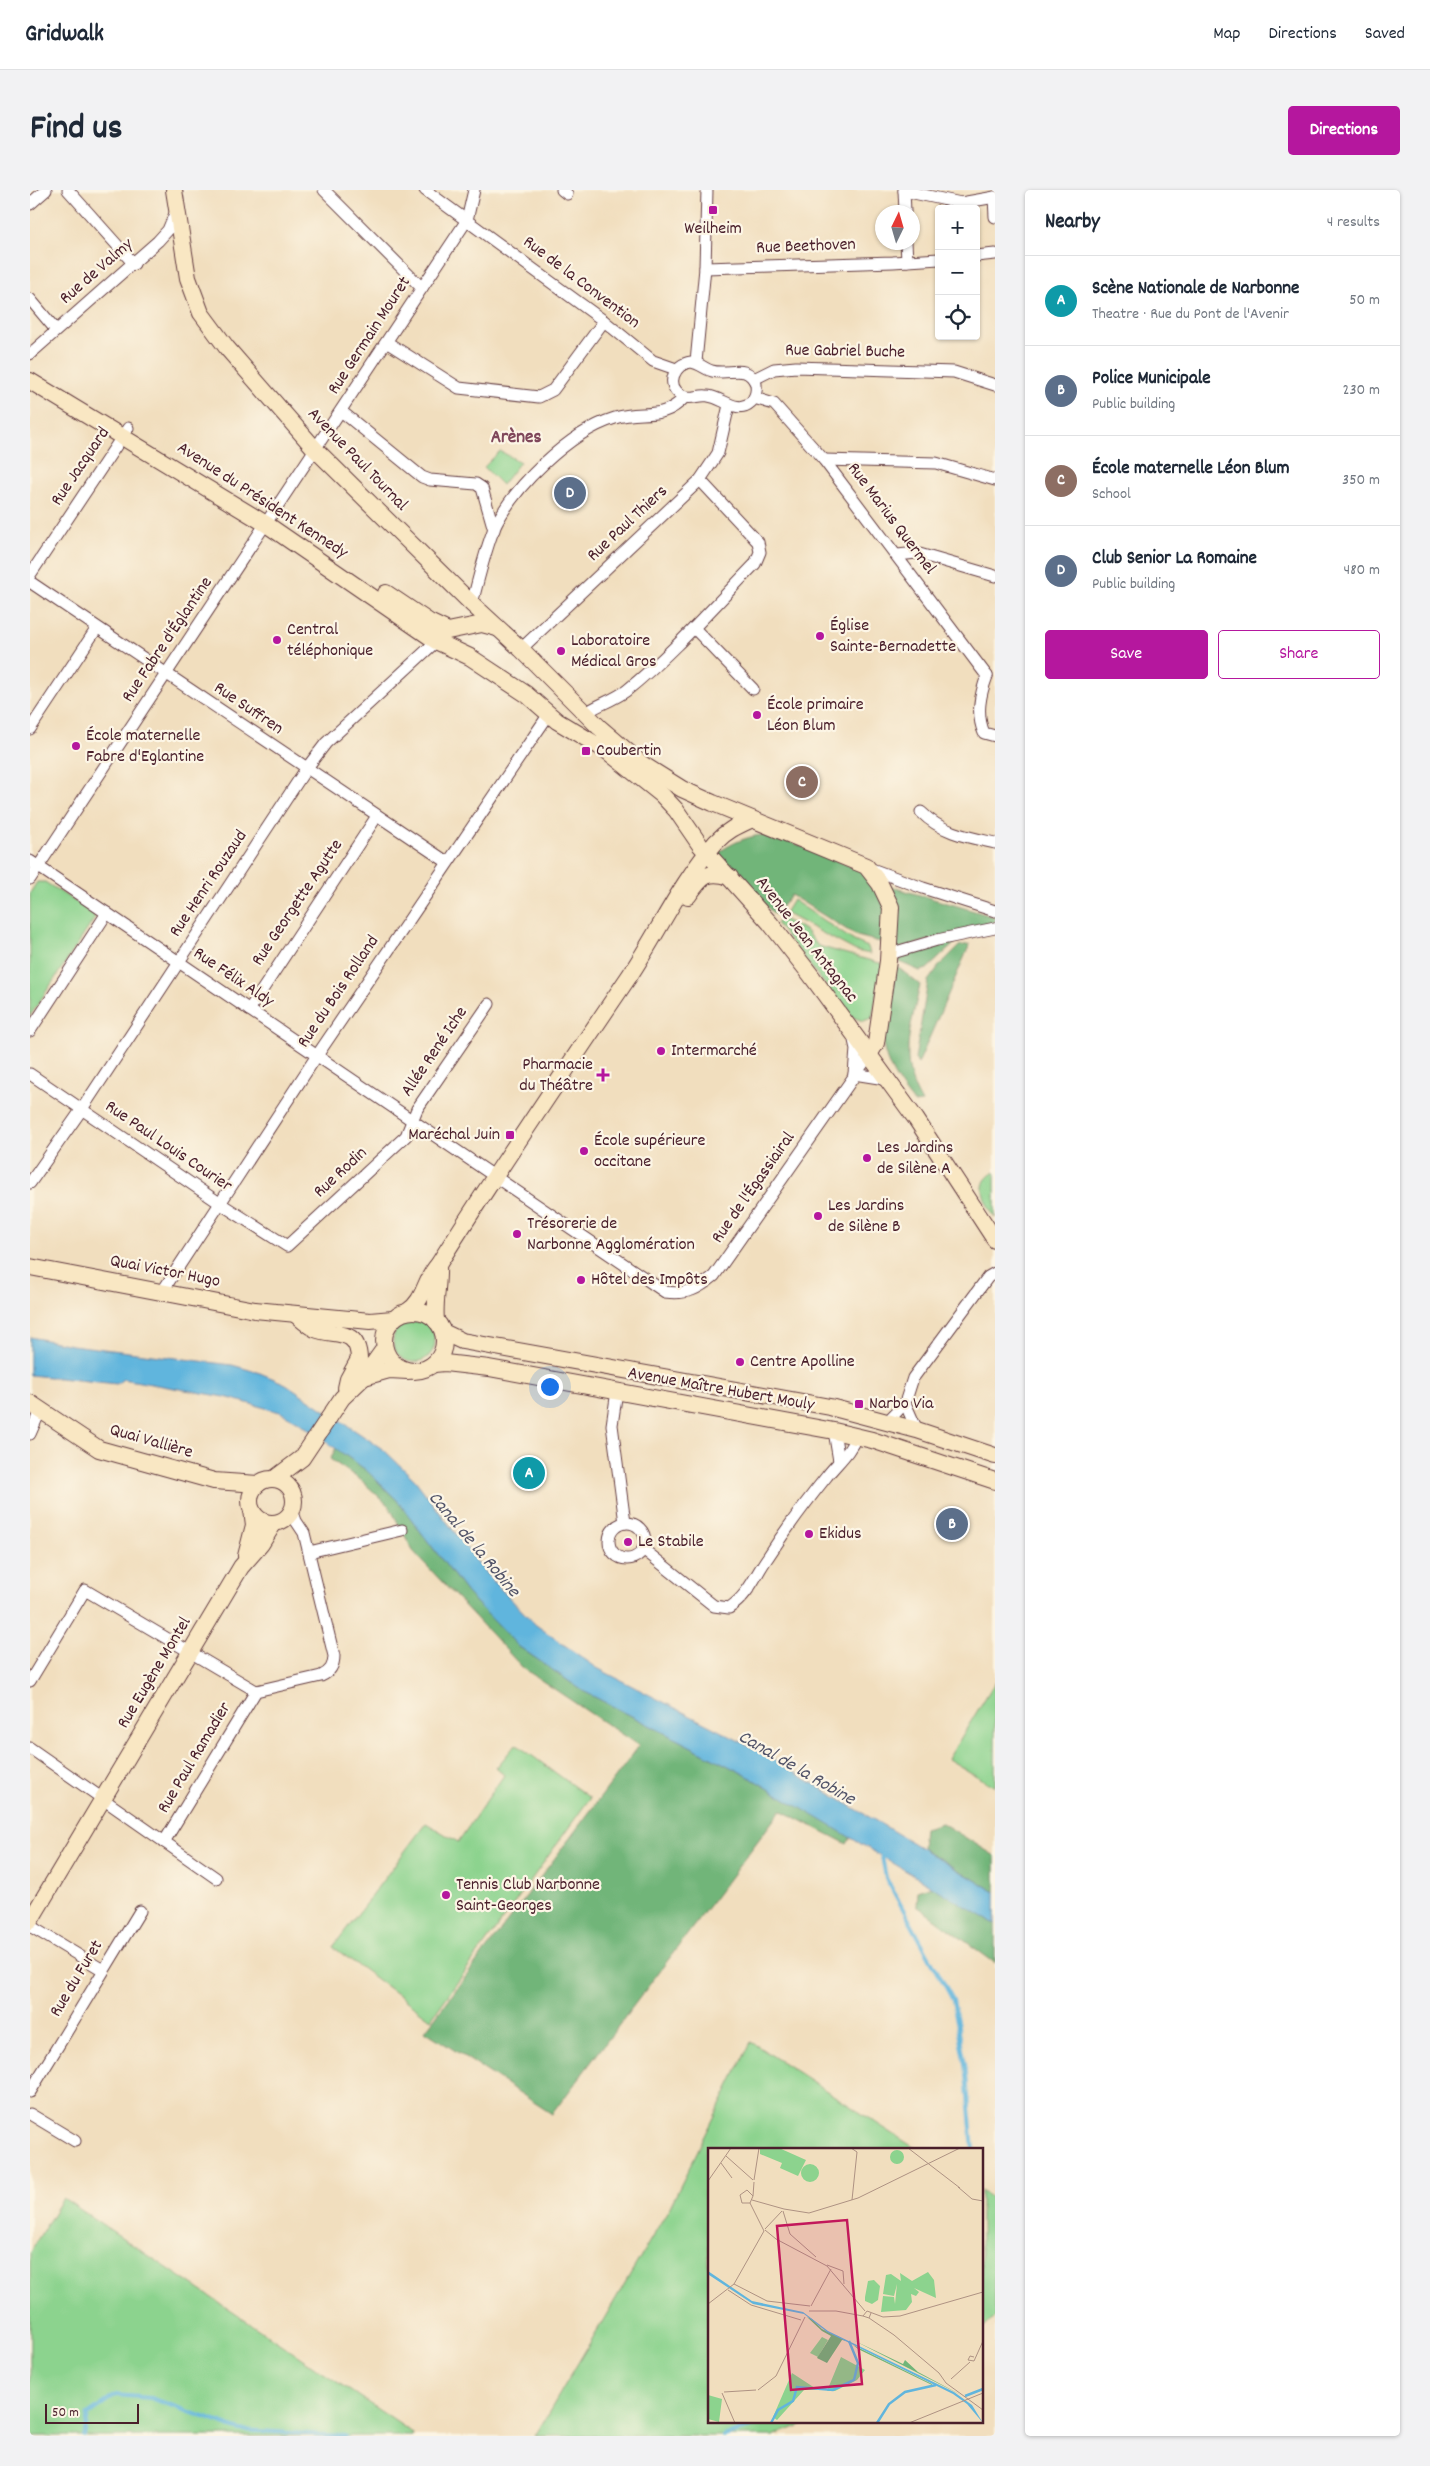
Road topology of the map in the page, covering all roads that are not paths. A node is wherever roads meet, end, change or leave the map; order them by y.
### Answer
1 (46, 190) edge
2 (68, 190) edge
3 (174, 190) edge
4 (324, 190) edge
5 (425, 190) edge
6 (474, 190) edge
7 (707, 190) edge
8 (904, 190) edge
9 (994, 197) edge
10 (30, 204) edge
11 (905, 205) edge
12 (177, 208) junction
13 (995, 217) edge
14 (467, 220) junction
15 (906, 250) edge
16 (995, 254) edge
17 (980, 256) edge
18 (935, 259) edge
19 (906, 261) junction
20 (134, 264) junction
21 (705, 268) junction
22 (422, 288) junction
23 (30, 298) edge
24 (604, 321) junction
25 (56, 330) junction
26 (388, 343) junction
27 (30, 354) edge
28 (696, 362) junction
29 (676, 369) junction
30 (30, 370) edge
31 (754, 379) junction
32 (30, 381) edge
33 (995, 385) edge
34 (685, 397) junction
35 (754, 398) junction
36 (729, 405) junction
37 (341, 411) junction
38 (126, 432) junction
39 (315, 449) junction
40 (824, 460) junction
41 (700, 480) junction
42 (995, 480) edge
43 (268, 520) junction
44 (494, 530) junction
45 (898, 555) junction
46 (30, 575) edge
47 (995, 576) edge
48 (30, 582) edge
49 (472, 604) junction
50 (470, 626) junction
51 (97, 628) junction
52 (497, 628) junction
53 (694, 628) junction
54 (442, 636) junction
55 (521, 649) junction
56 (470, 657) junction
57 (166, 674) junction
58 (991, 676) edge
59 (753, 689) dead end
60 (586, 713) junction
61 (549, 714) junction
62 (30, 729) edge
63 (995, 736) edge
64 (306, 769) junction
65 (921, 812) dead end
66 (377, 816) junction
67 (750, 820) junction
68 (995, 844) edge
69 (706, 854) junction
70 (446, 862) junction
71 (34, 864) edge
72 (866, 866) junction
73 (730, 877) junction
74 (30, 879) edge
75 (995, 910) edge
76 (107, 913) junction
77 (995, 928) edge
78 (658, 932) junction
79 (889, 954) junction
80 (178, 962) junction
81 (489, 1004) dead end
82 (249, 1010) junction
83 (880, 1014) junction
84 (848, 1026) junction
85 (30, 1031) edge
86 (870, 1055) junction
87 (316, 1057) junction
88 (30, 1074) edge
89 (854, 1074) junction
90 (890, 1082) junction
91 (82, 1109) junction
92 (412, 1120) junction
93 (494, 1176) junction
94 (30, 1182) edge
95 (220, 1204) junction
96 (995, 1240) edge
97 (287, 1246) joint
98 (438, 1265) junction
99 (30, 1267) edge
100 (995, 1273) edge
101 (162, 1292) junction
102 (408, 1311) junction
103 (293, 1313) junction
104 (393, 1319) junction
105 (440, 1326) junction
106 (384, 1347) junction
107 (434, 1364) junction
108 (408, 1371) junction
109 (364, 1377) junction
110 (617, 1391) junction
111 (342, 1399) junction
112 (905, 1402) junction
113 (36, 1406) edge
114 (887, 1422) junction
115 (917, 1430) junction
116 (834, 1431) junction
117 (30, 1434) edge
118 (856, 1436) junction
119 (306, 1452) junction
120 (995, 1456) edge
121 (838, 1461) junction
122 (274, 1479) junction
123 (214, 1481) junction
124 (995, 1481) edge
125 (258, 1484) junction
126 (293, 1502) junction
127 (251, 1505) junction
128 (274, 1523) junction
129 (625, 1523) junction
130 (402, 1530) dead end
131 (643, 1549) junction
132 (309, 1552) junction
133 (241, 1567) junction
134 (191, 1652) junction
135 (30, 1681) edge
136 (256, 1691) junction
137 (30, 1748) edge
138 (103, 1799) junction
139 (164, 1842) junction
140 (216, 1878) dead end
141 (140, 1911) dead end
142 (30, 1921) edge
143 (30, 1926) edge
144 (103, 1970) junction
145 (30, 2092) edge
146 (30, 2114) edge
147 (75, 2141) dead end

1 - 10 street
2 - 20 street
3 - 12 main road, Avenue Paul Tournal
4 - 22 street
5 - 14 street, Rue de la Convention
6 - 14 street
7 - 21 street
8 - 9 street
8 - 11 street
9 - 13 street
12 - 20 street, Rue de Valmy
12 - 39 main road, Avenue Paul Tournal
14 - 22 street, Rue Germain Mouret
14 - 24 street, Rue de la Convention
15 - 19 street
16 - 17 street
18 - 19 street, Rue Beethoven
19 - 21 street, Rue Beethoven
20 - 25 street, Rue de Valmy
21 - 28 street
22 - 26 street, Rue Germain Mouret
23 - 25 street
24 - 26 street
24 - 29 street, Rue de la Convention
25 - 27 street, Rue de Valmy
26 - 37 street, Rue Germain Mouret
28 - 29 street
28 - 31 street
29 - 34 street
30 - 38 main road, Avenue du Président Kennedy
31 - 33 street, Rue Gabriel Buche
31 - 35 street
32 - 38 main road, Avenue du Président Kennedy
34 - 36 street
34 - 44 street
35 - 36 street
35 - 40 street, Rue Marius Quermel
36 - 41 street, Rue Paul Thiers
37 - 39 street, Rue Germain Mouret
37 - 44 street
38 - 43 main road, Avenue du Président Kennedy
38 - 46 street, Rue Jacquard
39 - 43 street, Rue Germain Mouret
39 - 49 main road, Avenue Paul Tournal
40 - 42 street
40 - 45 street, Rue Marius Quermel
41 - 53 street
41 - 55 street, Rue Paul Thiers
43 - 54 main road, Avenue du Président Kennedy
43 - 57 street, Rue Fabre d'Églantine
44 - 49 street
45 - 47 street
45 - 58 street, Rue Marius Quermel
48 - 51 street, Rue Suffren
49 - 52 main road, Avenue Paul Tournal
50 - 52 main road
50 - 54 main road
50 - 56 main road
51 - 57 street, Rue Suffren
51 - 62 street
52 - 55 main road, Avenue Paul Tournal
53 - 59 street
53 - 60 street
54 - 56 main road, Avenue du Président Kennedy
54 - 64 street, Rue Henri Rouzaud
55 - 60 main road, Avenue Paul Tournal
56 - 61 main road, Avenue du Président Kennedy
57 - 64 street, Rue Suffren
57 - 71 street, Rue Fabre d'Églantine
58 - 63 street
60 - 67 main road, Avenue Paul Tournal
61 - 69 main road, Avenue du Président Kennedy
61 - 70 street, Rue du Bois Rolland
64 - 66 street, Rue Suffren
64 - 80 street, Rue Henri Rouzaud
65 - 68 street
66 - 70 street, Rue Suffren
66 - 82 street, Rue Georgette Agutte
67 - 69 main road
67 - 72 main road, Avenue Paul Tournal
69 - 73 main road, Avenue Jean Antagnac
69 - 78 main road
70 - 87 street, Rue du Bois Rolland
71 - 74 street, Rue Fabre d'Églantine
71 - 76 street, Rue Félix Aldy
72 - 75 street
72 - 79 main road, Avenue Jean Antagnac
73 - 78 main road
73 - 84 main road, Avenue Jean Antagnac
76 - 80 street, Rue Félix Aldy
76 - 85 street
77 - 79 street
78 - 93 main road
79 - 83 main road, Avenue Jean Antagnac
80 - 82 street, Rue Félix Aldy
80 - 91 street, Rue Henri Rouzaud
81 - 92 street, Allée René Iche
82 - 87 street, Rue Félix Aldy
83 - 84 main road
83 - 86 main road, Avenue Jean Antagnac
84 - 86 main road, Avenue Jean Antagnac
84 - 89 street
86 - 89 street, Rue de l'Égassiairal
86 - 90 main road, Avenue Jean Antagnac
87 - 92 street, Rue Félix Aldy
87 - 95 street, Rue du Bois Rolland
88 - 91 street, Rue Paul Louis Courier
89 - 90 street
89 - 93 street, Rue de l'Égassiairal
90 - 96 main road, Avenue Jean Antagnac
91 - 94 street, Rue Henri Rouzaud
91 - 95 street, Rue Paul Louis Courier
92 - 93 street, Rue de l'Égassiairal
92 - 97 street, Rue Rodin
93 - 98 main road
95 - 97 street, Rue Paul Louis Courier
95 - 101 street, Rue du Bois Rolland
98 - 102 main road
98 - 105 main road
99 - 101 main road, Quai Victor Hugo
100 - 112 street
101 - 103 main road, Quai Victor Hugo
102 - 104 main road
102 - 105 main road
103 - 104 main road, Quai Victor Hugo
103 - 106 main road, Quai Victor Hugo
103 - 111 main road
104 - 106 main road
105 - 107 main road
105 - 114 main road, Avenue Maître Hubert Mouly
106 - 108 main road
106 - 109 main road
107 - 108 main road
107 - 110 main road, Avenue Maître Hubert Mouly
108 - 109 main road
109 - 111 main road
110 - 116 main road, Avenue Maître Hubert Mouly
110 - 129 street
111 - 119 main road
112 - 114 street
112 - 115 street
113 - 117 street
113 - 123 main road, Quai Vallière
114 - 115 main road, Avenue Maître Hubert Mouly
115 - 120 main road, Avenue Maître Hubert Mouly
116 - 118 main road, Avenue Maître Hubert Mouly
116 - 121 street
118 - 121 street
118 - 124 main road, Avenue Maître Hubert Mouly
119 - 122 main road
119 - 126 main road
121 - 131 street
122 - 125 main road
122 - 126 main road
123 - 125 main road, Quai Vallière
123 - 127 main road, Quai Vallière
125 - 127 main road
126 - 128 main road
126 - 132 street
127 - 128 main road
127 - 133 main road, Rue Eugène Montel
128 - 133 main road, Rue Eugène Montel
129 - 131 street
129 - 131 street
130 - 132 street
132 - 136 street
133 - 134 main road, Rue Eugène Montel
134 - 135 street, Rue Paul Ramadier
134 - 136 street, Rue Paul Ramadier
134 - 138 main road, Rue Eugène Montel
136 - 139 street, Rue Paul Ramadier
137 - 138 street
138 - 139 street
138 - 142 main road, Rue Eugène Montel
139 - 140 street
141 - 144 street, Rue du Furet
143 - 144 street
144 - 145 street, Rue du Furet
146 - 147 street

